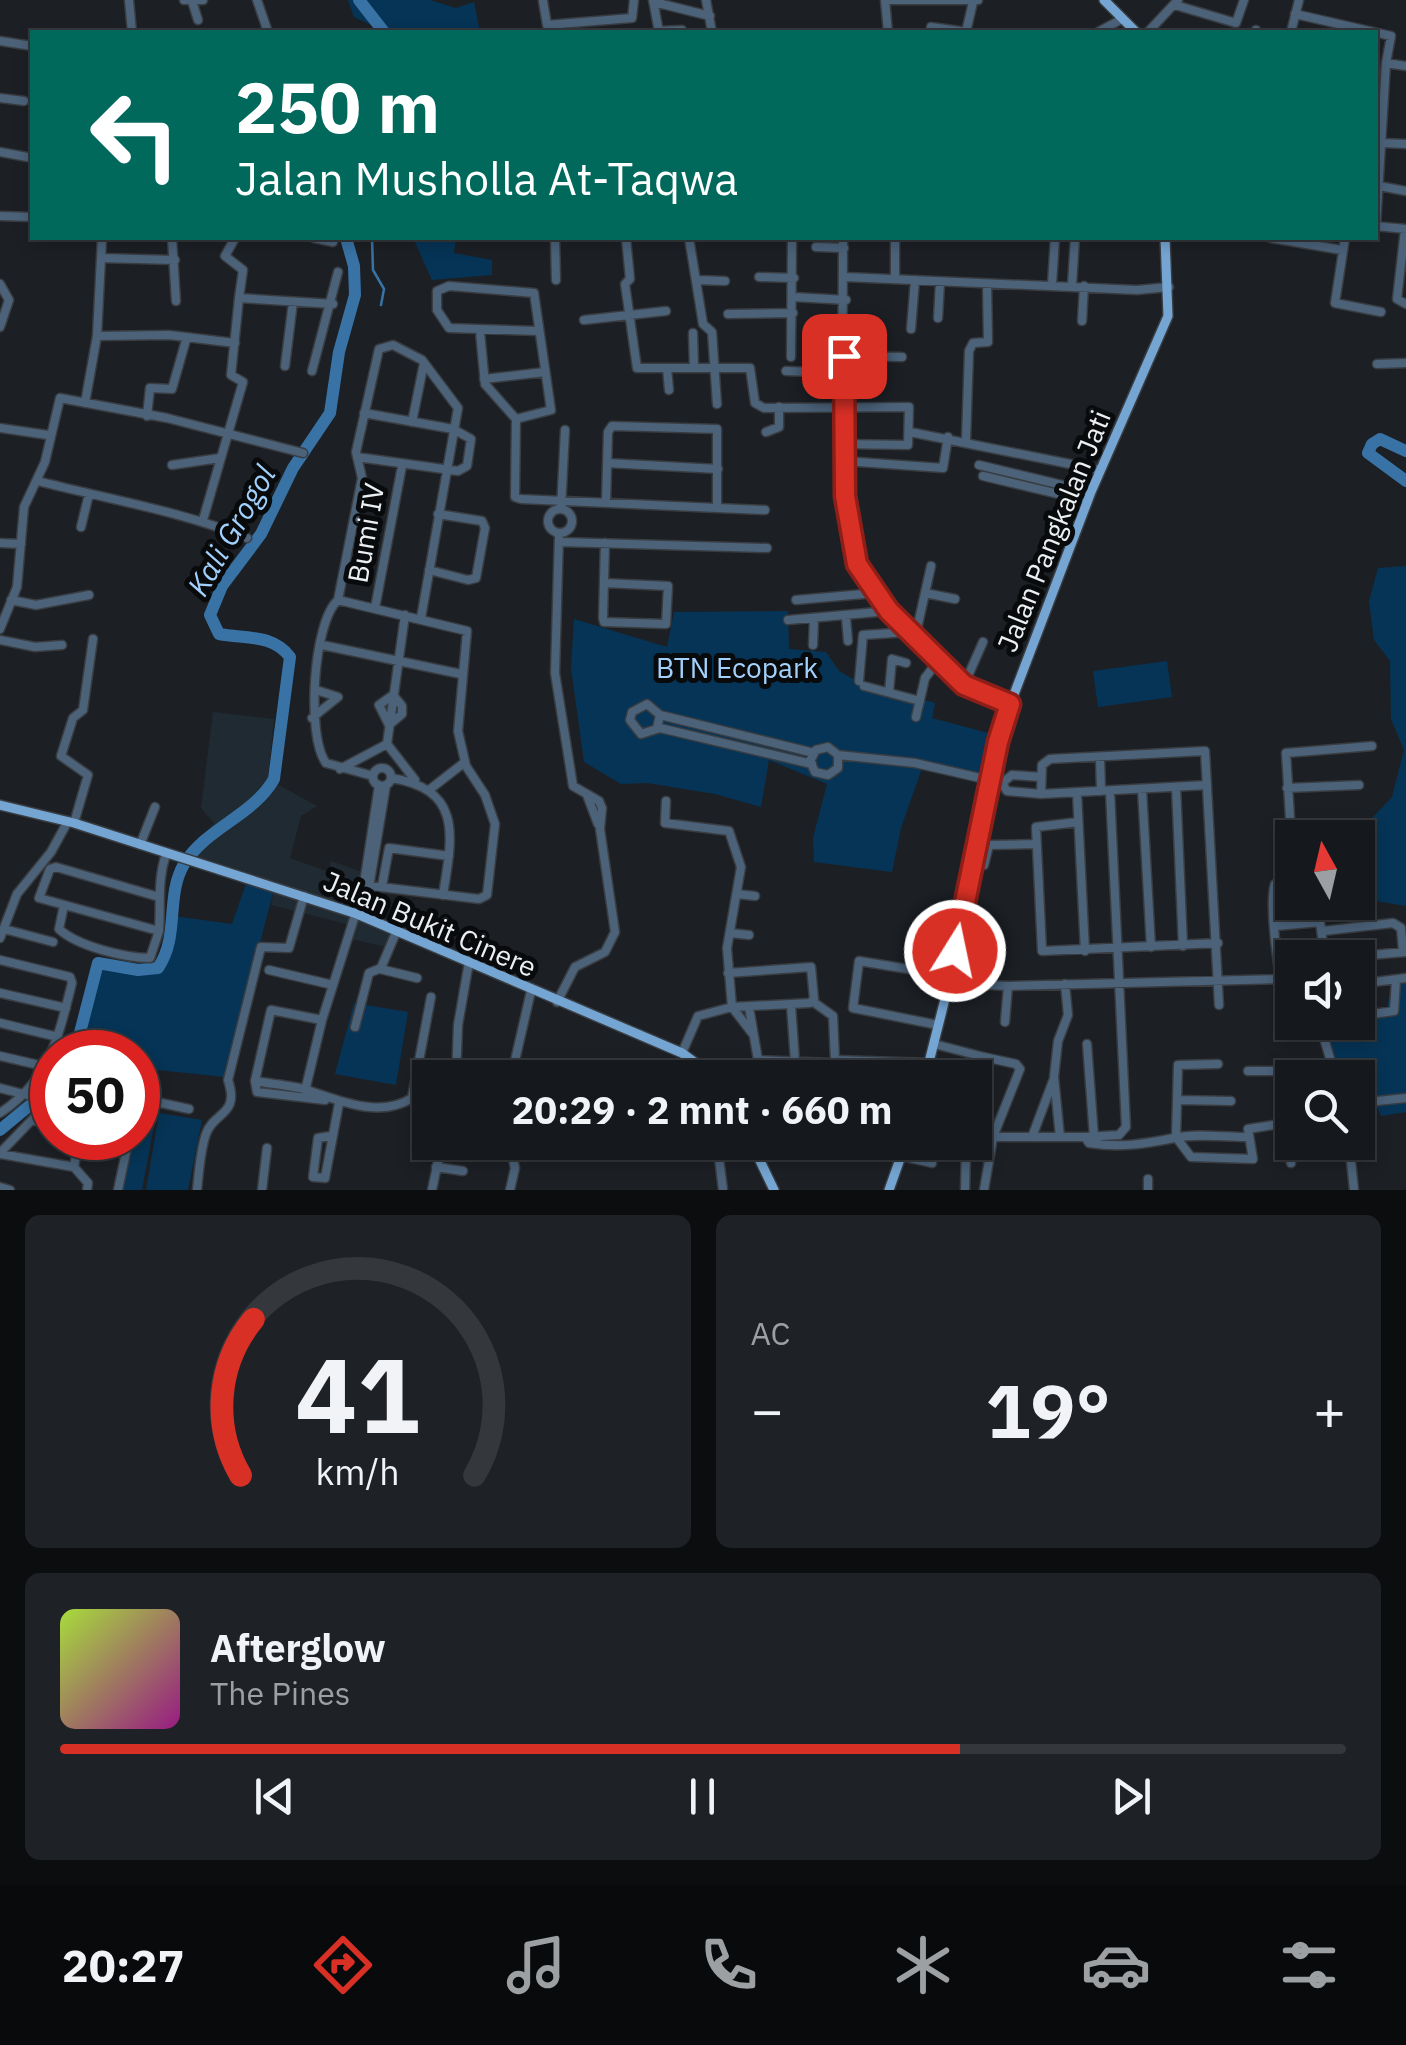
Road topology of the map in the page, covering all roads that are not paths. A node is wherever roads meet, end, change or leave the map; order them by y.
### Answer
1 (129, 0) edge
2 (184, 0) edge
3 (202, 0) edge
4 (257, 0) edge
5 (634, 0) edge
6 (706, 0) edge
7 (887, 0) edge
8 (1104, 0) edge
9 (1244, 0) edge
10 (1299, 0) edge
11 (192, 1) edge
12 (543, 1) edge
13 (653, 1) edge
14 (946, 1) edge
15 (972, 1) edge
16 (1176, 2) edge
17 (1296, 14) junction
18 (710, 16) junction
19 (1315, 18) junction
20 (1122, 19) junction
21 (198, 20) dead end
22 (931, 28) dead end
23 (132, 30) edge
24 (267, 30) edge
25 (658, 30) edge
26 (712, 30) edge
27 (888, 30) edge
28 (948, 30) edge
29 (966, 30) edge
30 (1102, 30) edge
31 (1134, 30) edge
32 (1150, 30) edge
33 (1292, 30) edge
34 (1313, 30) edge
35 (1366, 30) edge
36 (1378, 33) edge
37 (0, 42) edge
38 (30, 46) edge
39 (1386, 63) junction
40 (1406, 66) edge
41 (0, 98) edge
42 (24, 101) dead end
43 (1382, 143) junction
44 (1406, 144) edge
45 (0, 152) edge
46 (27, 157) dead end
47 (1378, 169) edge
48 (1378, 181) edge
49 (1379, 186) junction
50 (1406, 191) edge
51 (1378, 196) edge
52 (0, 216) edge
53 (30, 217) edge
54 (1378, 226) edge
55 (1406, 229) edge
56 (102, 240) edge
57 (172, 240) edge
58 (234, 240) edge
59 (324, 240) edge
60 (555, 240) edge
61 (626, 240) edge
62 (689, 240) edge
63 (792, 240) edge
64 (843, 240) edge
65 (895, 240) edge
66 (1055, 240) edge
67 (1075, 240) edge
68 (1165, 240) edge
69 (1283, 240) edge
70 (1344, 240) edge
71 (333, 242) dead end
72 (816, 247) dead end
73 (844, 248) junction
74 (1342, 250) junction
75 (101, 258) junction
76 (176, 260) junction
77 (338, 272) dead end
78 (759, 276) dead end
79 (846, 277) junction
80 (794, 278) junction
81 (895, 279) junction
82 (556, 280) dead end
83 (698, 280) junction
84 (916, 280) junction
85 (726, 281) dead end
86 (940, 282) junction
87 (0, 284) edge
88 (987, 284) junction
89 (1052, 284) junction
90 (1072, 285) junction
91 (1084, 286) junction
92 (1169, 286) junction
93 (794, 297) junction
94 (239, 298) junction
95 (846, 300) junction
96 (176, 302) dead end
97 (293, 302) junction
98 (333, 304) junction
99 (1406, 304) edge
100 (666, 311) dead end
101 (1380, 312) dead end
102 (793, 313) junction
103 (630, 314) junction
104 (728, 314) dead end
105 (938, 318) dead end
106 (584, 320) dead end
107 (1082, 321) dead end
108 (0, 327) edge
109 (911, 329) dead end
110 (538, 331) junction
111 (480, 332) junction
112 (495, 332) junction
113 (693, 333) dead end
114 (97, 336) junction
115 (186, 340) junction
116 (235, 344) junction
117 (482, 344) junction
118 (844, 356) junction
119 (791, 357) dead end
120 (902, 357) dead end
121 (424, 363) junction
122 (1406, 363) edge
123 (1377, 364) dead end
124 (284, 366) dead end
125 (666, 368) junction
126 (694, 368) junction
127 (715, 368) junction
128 (312, 371) dead end
129 (786, 371) dead end
130 (544, 372) junction
131 (844, 372) junction
132 (484, 378) junction
133 (668, 390) dead end
134 (84, 403) junction
135 (717, 404) dead end
136 (843, 405) junction
137 (779, 407) junction
138 (364, 414) junction
139 (147, 416) junction
140 (516, 419) junction
141 (412, 422) junction
142 (0, 428) edge
143 (453, 429) junction
144 (566, 430) dead end
145 (766, 432) dead end
146 (910, 432) junction
147 (227, 434) junction
148 (48, 436) junction
149 (948, 438) junction
150 (966, 440) junction
151 (842, 444) junction
152 (303, 453) dead end
153 (357, 457) junction
154 (220, 458) junction
155 (844, 460) junction
156 (607, 463) junction
157 (172, 465) dead end
158 (979, 465) dead end
159 (402, 466) junction
160 (718, 468) junction
161 (1100, 470) junction
162 (445, 473) junction
163 (983, 476) dead end
164 (38, 480) junction
165 (89, 494) junction
166 (1090, 497) junction
167 (606, 502) junction
168 (561, 505) junction
169 (718, 508) junction
170 (765, 510) dead end
171 (438, 514) junction
172 (203, 520) junction
173 (81, 527) dead end
174 (247, 538) dead end
175 (560, 538) junction
176 (605, 543) junction
177 (0, 544) edge
178 (21, 544) junction
179 (767, 548) dead end
180 (931, 566) dead end
181 (429, 570) junction
182 (604, 583) junction
183 (925, 593) junction
184 (876, 594) junction
185 (89, 595) dead end
186 (956, 599) dead end
187 (338, 600) junction
188 (796, 600) dead end
189 (6, 603) edge
190 (375, 608) junction
191 (889, 611) junction
192 (405, 615) junction
193 (421, 618) junction
194 (846, 618) junction
195 (788, 620) dead end
196 (814, 620) junction
197 (0, 629) edge
198 (912, 635) junction
199 (93, 639) dead end
200 (0, 640) edge
201 (848, 640) dead end
202 (984, 642) dead end
203 (62, 645) dead end
204 (322, 645) junction
205 (813, 645) dead end
206 (398, 660) junction
207 (938, 661) junction
208 (906, 663) dead end
209 (462, 674) junction
210 (964, 685) junction
211 (316, 690) junction
212 (889, 692) junction
213 (920, 700) junction
214 (1010, 704) junction
215 (660, 715) junction
216 (916, 716) dead end
217 (312, 718) junction
218 (657, 728) junction
219 (387, 744) junction
220 (1372, 746) dead end
221 (787, 747) junction
222 (814, 753) junction
223 (838, 755) junction
224 (1100, 757) junction
225 (784, 758) junction
226 (465, 764) junction
227 (812, 764) junction
228 (340, 769) junction
229 (373, 776) junction
230 (1042, 776) junction
231 (386, 779) junction
232 (417, 782) junction
233 (989, 782) junction
234 (1002, 783) junction
235 (1359, 785) dead end
236 (1207, 786) junction
237 (1176, 787) junction
238 (1287, 788) junction
239 (1142, 789) junction
240 (1105, 791) junction
241 (431, 792) junction
242 (1077, 792) junction
243 (1041, 794) junction
244 (666, 801) dead end
245 (0, 804) edge
246 (155, 807) dead end
247 (71, 822) junction
248 (1078, 822) junction
249 (1036, 844) junction
250 (140, 845) junction
251 (166, 854) junction
252 (449, 856) junction
253 (984, 865) dead end
254 (368, 885) junction
255 (382, 886) junction
256 (738, 894) junction
257 (443, 895) junction
258 (304, 896) junction
259 (755, 896) dead end
260 (158, 897) junction
261 (64, 905) junction
262 (361, 916) junction
263 (1276, 926) junction
264 (397, 930) junction
265 (159, 931) junction
266 (1324, 931) junction
267 (2, 933) edge
268 (730, 933) junction
269 (748, 934) dead end
270 (1278, 940) edge
271 (1324, 940) edge
272 (52, 942) dead end
273 (1218, 943) junction
274 (1183, 946) junction
275 (1151, 947) junction
276 (1116, 949) junction
277 (1085, 951) junction
278 (1405, 951) edge
279 (1375, 954) edge
280 (0, 960) edge
281 (469, 962) junction
282 (380, 969) junction
283 (268, 970) dead end
284 (728, 973) junction
285 (417, 978) dead end
286 (1218, 978) junction
287 (1275, 979) edge
288 (1401, 979) edge
289 (950, 980) junction
290 (1375, 982) edge
291 (1117, 983) junction
292 (1065, 984) junction
293 (333, 985) junction
294 (1008, 986) junction
295 (531, 992) junction
296 (0, 994) edge
297 (431, 998) dead end
298 (557, 1002) junction
299 (812, 1002) junction
300 (1219, 1004) dead end
301 (791, 1005) junction
302 (732, 1007) junction
303 (749, 1007) junction
304 (66, 1008) junction
305 (1375, 1014) edge
306 (322, 1020) junction
307 (1005, 1022) dead end
308 (0, 1023) edge
309 (938, 1025) junction
310 (355, 1028) dead end
311 (30, 1030) edge
312 (60, 1030) edge
313 (752, 1033) junction
314 (934, 1044) junction
315 (1086, 1044) dead end
316 (682, 1053) junction
317 (0, 1056) edge
318 (984, 1057) junction
319 (457, 1060) edge
320 (514, 1060) edge
321 (692, 1060) edge
322 (758, 1060) edge
323 (795, 1060) edge
324 (835, 1060) edge
325 (930, 1060) edge
326 (983, 1060) edge
327 (30, 1063) edge
328 (1218, 1064) dead end
329 (1248, 1071) dead end
330 (1275, 1072) edge
331 (1054, 1077) junction
332 (0, 1088) edge
333 (30, 1090) edge
334 (302, 1091) junction
335 (27, 1095) junction
336 (1406, 1098) edge
337 (1178, 1100) junction
338 (1231, 1101) dead end
339 (1375, 1101) edge
340 (160, 1103) edge
341 (340, 1103) junction
342 (189, 1109) dead end
343 (0, 1113) edge
344 (1275, 1124) edge
345 (30, 1126) edge
346 (331, 1136) junction
347 (992, 1137) joint
348 (1060, 1137) junction
349 (1089, 1137) junction
350 (1176, 1137) junction
351 (1245, 1137) dead end
352 (1032, 1138) junction
353 (268, 1148) dead end
354 (0, 1154) edge
355 (76, 1160) edge
356 (124, 1160) edge
357 (438, 1160) edge
358 (513, 1160) edge
359 (719, 1160) edge
360 (760, 1160) edge
361 (900, 1160) edge
362 (919, 1160) edge
363 (966, 1160) edge
364 (989, 1160) edge
365 (1291, 1160) edge
366 (1352, 1160) edge
367 (932, 1163) dead end
368 (1291, 1163) dead end
369 (436, 1167) junction
370 (74, 1168) junction
371 (464, 1170) dead end
372 (1148, 1179) dead end
373 (0, 1188) edge
374 (10, 1190) edge
375 (87, 1190) edge
376 (118, 1190) edge
377 (196, 1190) edge
378 (262, 1190) edge
379 (432, 1190) edge
380 (510, 1190) edge
381 (723, 1190) edge
382 (774, 1190) edge
383 (889, 1190) edge
384 (965, 1190) edge
385 (984, 1190) edge
386 (1148, 1190) edge
387 (1354, 1190) edge

1 - 23 street
2 - 11 street
3 - 11 street
4 - 24 street
5 - 12 street
6 - 18 street
7 - 14 street
7 - 27 street
8 - 20 main road
9 - 16 street
10 - 17 street
11 - 21 street
13 - 18 street
13 - 25 street
14 - 15 street
15 - 29 street
16 - 32 street
17 - 19 street
17 - 33 street
18 - 26 street
19 - 34 street
19 - 35 street
20 - 30 street
20 - 31 main road
22 - 28 street
36 - 39 street
37 - 38 street
39 - 40 street
39 - 43 street
41 - 42 street
43 - 44 street
43 - 47 street
45 - 46 street
48 - 49 street
49 - 50 street
49 - 51 street
52 - 53 street
54 - 55 street
55 - 99 street
56 - 75 street
57 - 76 street
58 - 94 street
59 - 71 street
60 - 82 street
61 - 103 street
62 - 83 street
63 - 80 street
64 - 73 street
65 - 81 street
66 - 89 street
67 - 90 street
68 - 92 main road, Jalan Pangkalan Jati
69 - 74 street
70 - 74 street
72 - 73 street
73 - 79 street
74 - 101 street
75 - 76 street
75 - 114 street
76 - 96 street
77 - 98 street
78 - 80 street
79 - 81 street
79 - 95 street
80 - 93 street
81 - 84 street
83 - 85 street
83 - 127 street
84 - 86 street
84 - 109 street
86 - 88 street
86 - 105 street
87 - 108 street
88 - 89 street
88 - 150 street
89 - 90 street
90 - 91 street
91 - 92 street
91 - 107 street
92 - 161 main road, Jalan Pangkalan Jati
93 - 95 street
93 - 102 street
94 - 97 street
94 - 116 street
95 - 118 street
97 - 98 street
97 - 124 street
98 - 128 street
100 - 103 street
102 - 104 street
102 - 119 street
103 - 106 street
103 - 125 street
110 - 111 street
110 - 112 street
110 - 130 street
111 - 112 street
111 - 117 street
112 - 117 street
113 - 126 street
114 - 115 street
114 - 134 street
115 - 116 street
115 - 139 street
116 - 147 street
117 - 132 street
118 - 120 street
118 - 131 street
121 - 138 street
121 - 141 street
121 - 143 street
122 - 123 street
125 - 126 street
125 - 133 street
126 - 127 street
127 - 135 street
127 - 137 street
129 - 131 street
130 - 132 street
130 - 140 street
131 - 136 street
132 - 140 street
134 - 139 street
134 - 148 street
136 - 137 street
136 - 146 street
136 - 151 street
137 - 145 street
138 - 141 street
138 - 153 street
139 - 147 street
140 - 168 street
141 - 143 street
142 - 148 street
143 - 162 street
143 - 162 street
144 - 168 street
146 - 149 street
146 - 151 street
147 - 152 street
147 - 154 street
148 - 164 street
149 - 150 street
149 - 155 street
150 - 161 street
151 - 155 street
153 - 159 street
153 - 187 street
154 - 157 street
154 - 172 street
155 - 184 street
156 - 160 street
156 - 160 street
156 - 167 street
158 - 166 street
159 - 162 street
159 - 190 street, Bumi IV
160 - 169 street
161 - 166 main road, Jalan Pangkalan Jati
162 - 171 street
163 - 166 street
164 - 165 street
164 - 178 street
165 - 172 street
165 - 173 street
166 - 214 main road, Jalan Pangkalan Jati
167 - 168 street
167 - 169 street
168 - 175 street
168 - 175 street
169 - 170 street
171 - 181 street
171 - 181 street
172 - 174 street
175 - 176 street
175 - 298 street
176 - 179 street
176 - 182 street
177 - 178 street
178 - 189 street
180 - 183 street
181 - 193 street
182 - 182 street
183 - 186 street
183 - 198 street
184 - 188 street
184 - 191 street
185 - 189 street
187 - 190 street
187 - 204 street
189 - 197 street
190 - 192 street
191 - 194 street
191 - 198 street
192 - 193 street
192 - 206 street
193 - 209 street
194 - 196 street
194 - 201 street
195 - 196 street
196 - 205 street
198 - 207 street
198 - 212 street
199 - 247 street
200 - 203 street
202 - 210 street
204 - 206 street
204 - 211 street
206 - 209 street
206 - 219 street
207 - 210 street
207 - 213 street
208 - 212 street
209 - 226 street
210 - 214 street
211 - 217 street
211 - 217 street
212 - 213 street
213 - 216 street
214 - 233 main road, Jalan Pangkalan Jati
215 - 218 street
215 - 218 street
215 - 221 street
217 - 228 street
218 - 225 street
219 - 228 street
219 - 231 street
219 - 232 street
220 - 238 street
221 - 222 street
221 - 225 street
222 - 223 street
222 - 227 street
223 - 227 street
223 - 233 street
224 - 230 street
224 - 236 street
224 - 240 street
225 - 227 street
226 - 241 street
226 - 257 street
228 - 229 street
229 - 231 street
229 - 231 street
230 - 234 street
230 - 243 street
231 - 232 street
231 - 254 street
232 - 241 street
233 - 234 street
233 - 289 main road, Jalan Pangkalan Jati
234 - 243 street
235 - 238 street
236 - 237 street
236 - 273 street
237 - 239 street
237 - 274 street
238 - 263 street
239 - 240 street
239 - 275 street
240 - 242 street
240 - 276 street
241 - 252 street
242 - 243 street
242 - 248 street
244 - 256 street
245 - 247 main road, Jalan Bukit Cinere
246 - 250 street
247 - 250 main road, Jalan Bukit Cinere
247 - 267 street
248 - 249 street
248 - 277 street
249 - 253 street
249 - 277 street
250 - 251 main road, Jalan Bukit Cinere
251 - 258 main road, Jalan Bukit Cinere
251 - 260 street
252 - 255 street
252 - 257 street
254 - 255 street
254 - 262 street
255 - 257 street
256 - 259 street
256 - 268 street
258 - 262 main road, Jalan Bukit Cinere
258 - 377 street
260 - 261 street
260 - 265 street
261 - 265 street
261 - 265 street
262 - 264 main road, Jalan Bukit Cinere
262 - 293 street
263 - 266 street
263 - 270 street
264 - 281 main road, Jalan Bukit Cinere
264 - 282 street
266 - 271 street
266 - 278 street
267 - 272 street
268 - 269 street
268 - 284 street
273 - 274 street
273 - 286 street
274 - 275 street
275 - 276 street
276 - 277 street
276 - 291 street
278 - 279 street
280 - 304 street
281 - 295 main road, Jalan Bukit Cinere
281 - 319 street
282 - 285 street
282 - 310 street
283 - 293 street
284 - 299 street
284 - 302 street
286 - 287 street
286 - 291 street
286 - 300 street
288 - 290 street
288 - 305 street
289 - 294 street
289 - 309 main road, Jalan Pangkalan Jati
289 - 309 street
291 - 292 street
291 - 349 street
292 - 294 street
292 - 331 street
293 - 306 street
294 - 307 street
295 - 298 main road, Jalan Bukit Cinere
295 - 320 street
296 - 304 street
297 - 341 street
298 - 316 main road, Jalan Bukit Cinere
299 - 301 street
299 - 324 street
301 - 303 street
301 - 323 street
302 - 303 street
302 - 313 street
302 - 316 street
303 - 313 street
304 - 312 street
306 - 334 street
306 - 334 street
308 - 311 street
309 - 314 main road, Jalan Pangkalan Jati
313 - 322 street
314 - 318 street
314 - 325 main road, Jalan Pangkalan Jati
315 - 349 street
316 - 321 main road, Jalan Bukit Cinere
317 - 327 street
318 - 326 street
318 - 347 street
328 - 337 street
329 - 330 street
331 - 348 street
331 - 352 street
332 - 335 street
333 - 335 street
334 - 341 street
335 - 343 street
336 - 339 street
337 - 338 street
337 - 350 street
340 - 342 street
341 - 346 street
344 - 350 street
345 - 354 street
346 - 346 street
347 - 352 street
348 - 349 street
348 - 352 street
349 - 350 street
350 - 351 street
353 - 378 street
354 - 370 street
355 - 370 street
356 - 376 street
357 - 369 street
358 - 380 street
359 - 381 street
360 - 382 main road
361 - 383 main road
362 - 367 street
363 - 384 street
364 - 385 street
365 - 368 street
366 - 387 street
369 - 371 street
369 - 379 street
370 - 375 street
372 - 386 street
373 - 374 street

